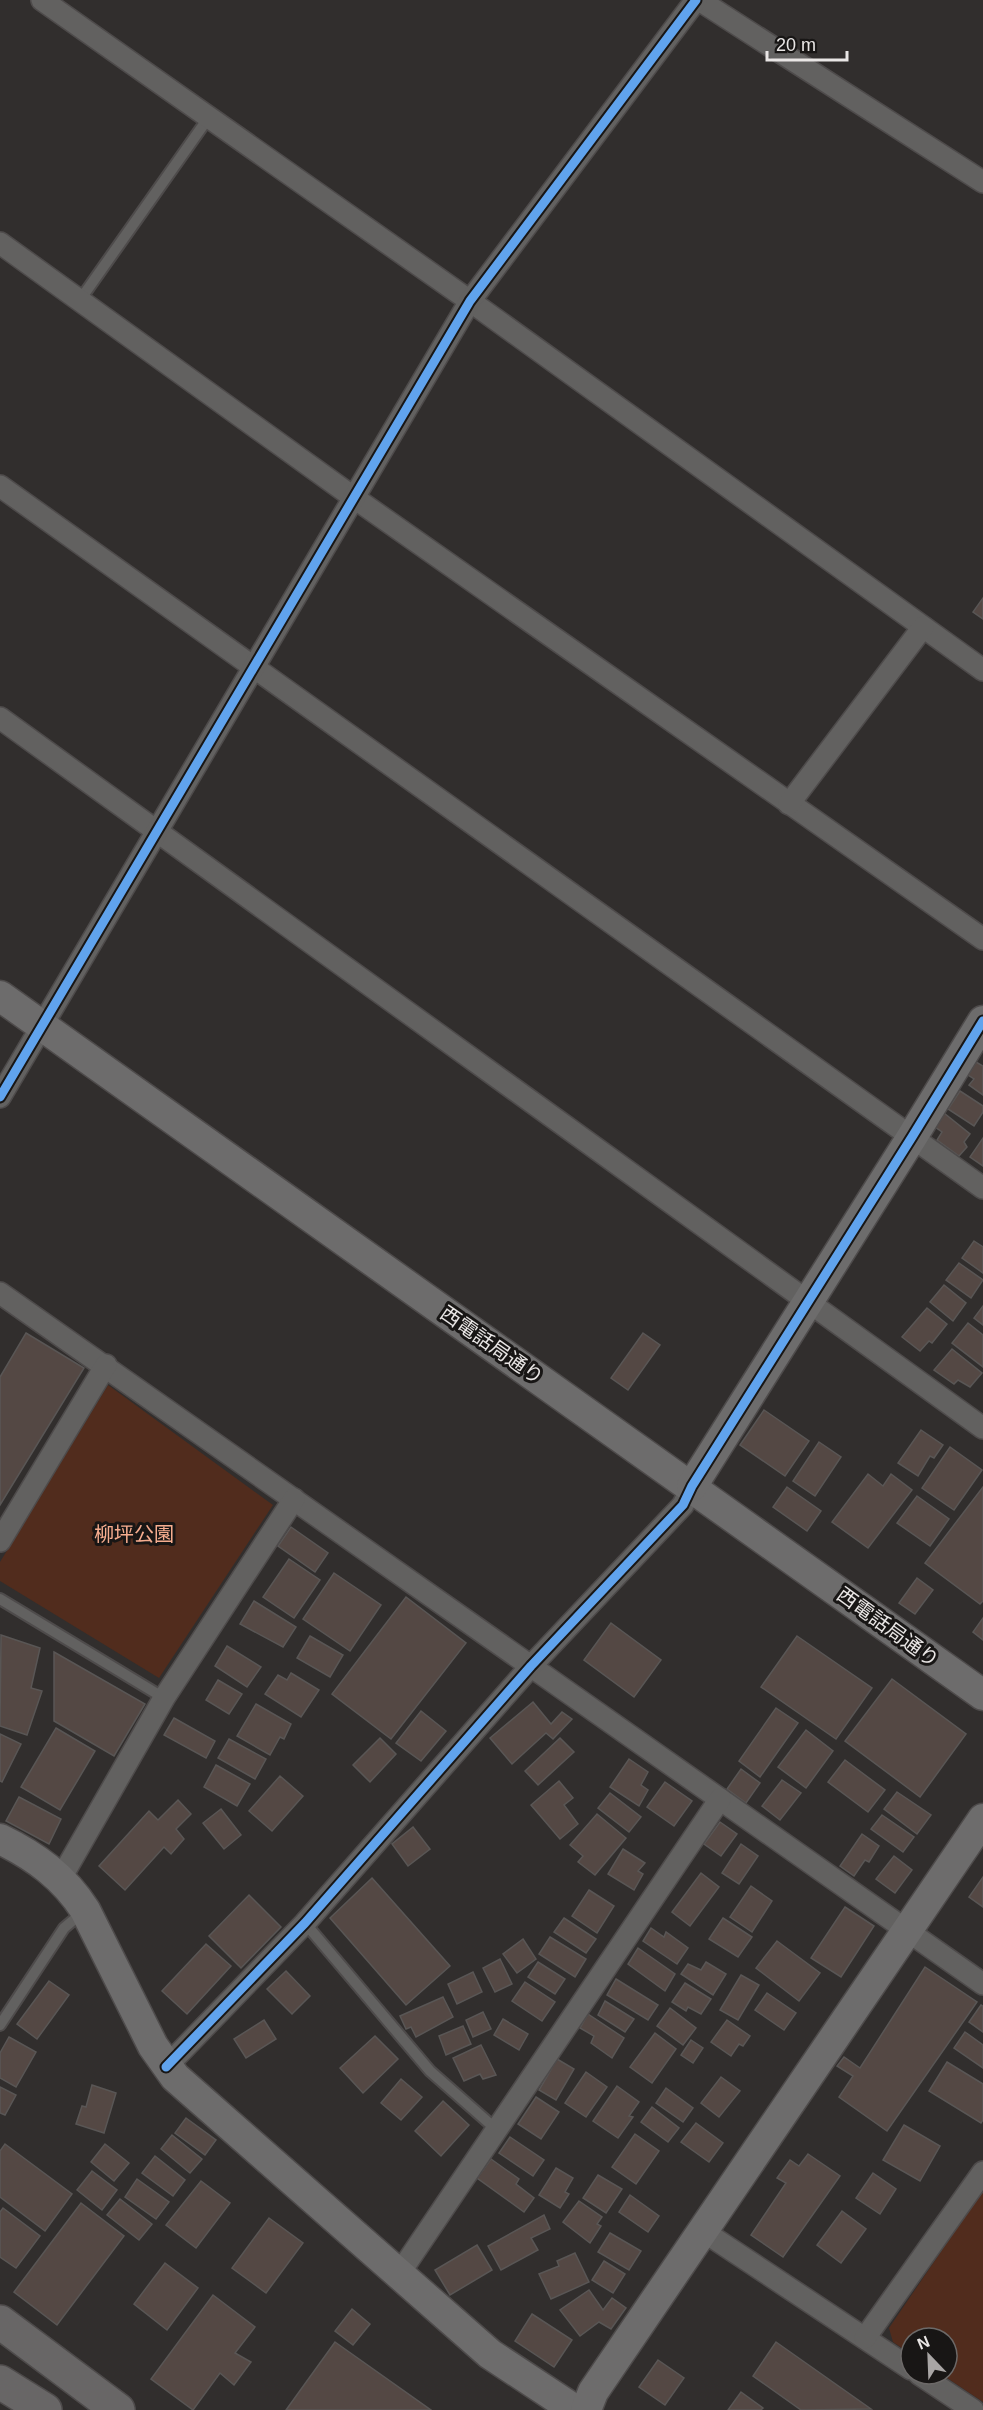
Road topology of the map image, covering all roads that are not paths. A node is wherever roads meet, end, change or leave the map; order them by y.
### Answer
1 (42, 0) edge
2 (697, 0) edge
3 (209, 117) junction
4 (983, 182) edge
5 (0, 243) edge
6 (80, 300) junction
7 (470, 301) junction
8 (0, 486) edge
9 (353, 497) junction
10 (923, 627) junction
11 (253, 667) junction
12 (983, 670) edge
13 (0, 718) edge
14 (789, 804) junction
15 (156, 830) junction
16 (983, 939) edge
17 (0, 996) edge
18 (983, 1021) edge
19 (42, 1025) junction
20 (0, 1097) edge
21 (912, 1137) junction
22 (983, 1188) edge
23 (0, 1293) edge
24 (808, 1304) junction
25 (105, 1365) junction
26 (983, 1428) edge
27 (692, 1486) junction
28 (294, 1499) junction
29 (0, 1541) edge
30 (0, 1599) edge
31 (531, 1666) junction
32 (983, 1695) edge
33 (164, 1698) junction
34 (720, 1799) junction
35 (983, 1819) edge
36 (0, 1839) edge
37 (61, 1878) junction
38 (85, 1910) junction
39 (305, 1923) junction
40 (908, 1931) junction
41 (983, 1984) edge
42 (0, 2025) edge
43 (166, 2067) junction
44 (497, 2130) junction
45 (983, 2172) edge
46 (703, 2231) junction
47 (399, 2274) junction
48 (0, 2322) edge
49 (865, 2338) junction
50 (0, 2344) edge
51 (899, 2361) edge
52 (0, 2382) edge
53 (937, 2386) edge
54 (0, 2391) edge
55 (23, 2410) edge
56 (45, 2410) edge
57 (106, 2410) edge
58 (118, 2410) edge
59 (575, 2410) edge
60 (586, 2410) edge
61 (973, 2410) edge

1 - 3 street
2 - 4 street
2 - 7 street
3 - 6 lane
3 - 7 street
5 - 6 street
6 - 9 street
7 - 9 street
7 - 10 street
8 - 11 street
9 - 11 street
9 - 14 street
10 - 12 street
10 - 14 street
11 - 15 street
11 - 21 street
13 - 15 street
14 - 16 street
15 - 19 street
15 - 24 street
17 - 19 street, 西電話局通り
18 - 21 street
19 - 20 street
19 - 27 street, 西電話局通り
21 - 22 street
21 - 24 street
23 - 25 street
24 - 26 street
24 - 27 street
25 - 28 street
25 - 29 street
27 - 31 street
27 - 32 street, 西電話局通り
28 - 31 street
28 - 33 street
30 - 33 lane
31 - 34 street
31 - 39 street
33 - 37 street
34 - 40 street
34 - 44 street
35 - 40 street
36 - 37 street
37 - 38 street
38 - 42 lane
38 - 43 street
39 - 43 street
39 - 44 lane
40 - 41 street
40 - 46 street
43 - 47 street
44 - 47 street
45 - 49 street
46 - 49 street
46 - 60 street
47 - 59 street
48 - 58 highway
49 - 51 street
50 - 57 highway
52 - 56 highway
53 - 61 street
54 - 55 highway

